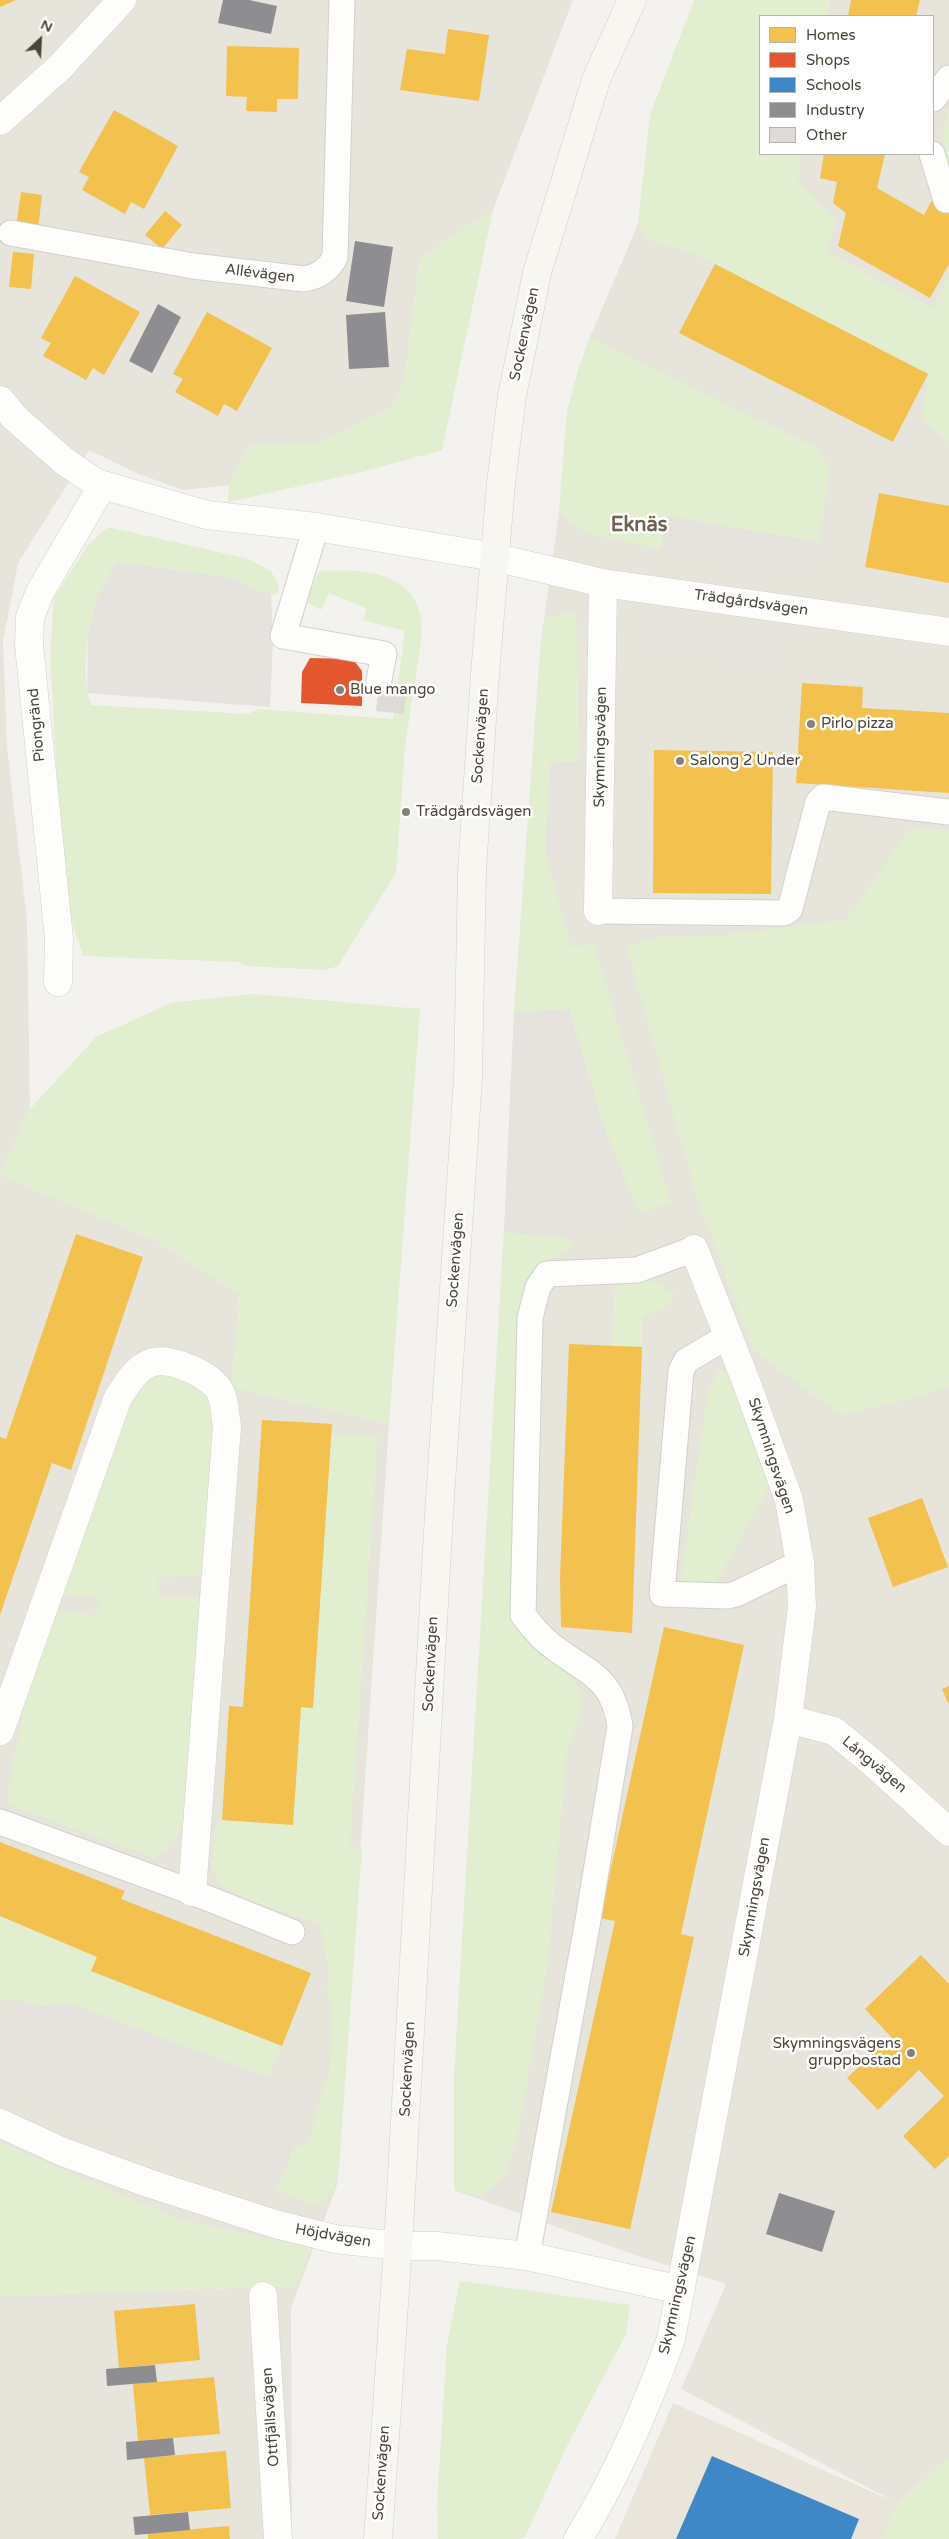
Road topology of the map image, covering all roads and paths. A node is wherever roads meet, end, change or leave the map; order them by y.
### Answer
1 (122, 0) edge
2 (342, 0) edge
3 (632, 0) edge
4 (949, 78) edge
5 (934, 98) edge
6 (0, 121) edge
7 (932, 155) edge
8 (946, 200) dead end
9 (11, 233) dead end
10 (0, 400) edge
11 (102, 486) junction
12 (316, 527) junction
13 (494, 557) junction
14 (603, 583) junction
15 (949, 632) edge
16 (379, 680) dead end
17 (949, 812) edge
18 (598, 911) joint
19 (58, 982) dead end
20 (694, 1249) joint
21 (728, 1336) junction
22 (800, 1563) junction
23 (788, 1719) junction
24 (0, 1731) edge
25 (0, 1822) edge
26 (949, 1832) edge
27 (192, 1892) junction
28 (292, 1932) dead end
29 (0, 2123) edge
30 (398, 2246) junction
31 (527, 2256) junction
32 (682, 2290) junction
33 (262, 2296) dead end
34 (278, 2539) edge
35 (378, 2539) edge
36 (578, 2539) edge

1 - 6 street
2 - 9 lane, Allévägen
3 - 13 street, Sockenvägen
4 - 5 lane
7 - 8 lane
10 - 11 street
11 - 12 street
11 - 19 street, Piongränd
12 - 13 street
12 - 16 lane
13 - 14 street, Trädgårdsvägen
13 - 30 street, Sockenvägen
14 - 15 street, Trädgårdsvägen
14 - 18 street, Skymningsvägen
17 - 18 lane
20 - 21 street, Skymningsvägen
20 - 31 lane
21 - 22 street, Skymningsvägen
21 - 22 lane
22 - 23 street, Skymningsvägen
23 - 26 street, Långvägen
23 - 32 street, Skymningsvägen
24 - 27 street
25 - 27 lane
27 - 28 lane
29 - 30 street, Höjdvägen
30 - 31 street, Höjdvägen
30 - 35 street, Sockenvägen
31 - 32 street, Höjdvägen
32 - 36 street, Skymningsvägen
33 - 34 street, Ottfjällsvägen

